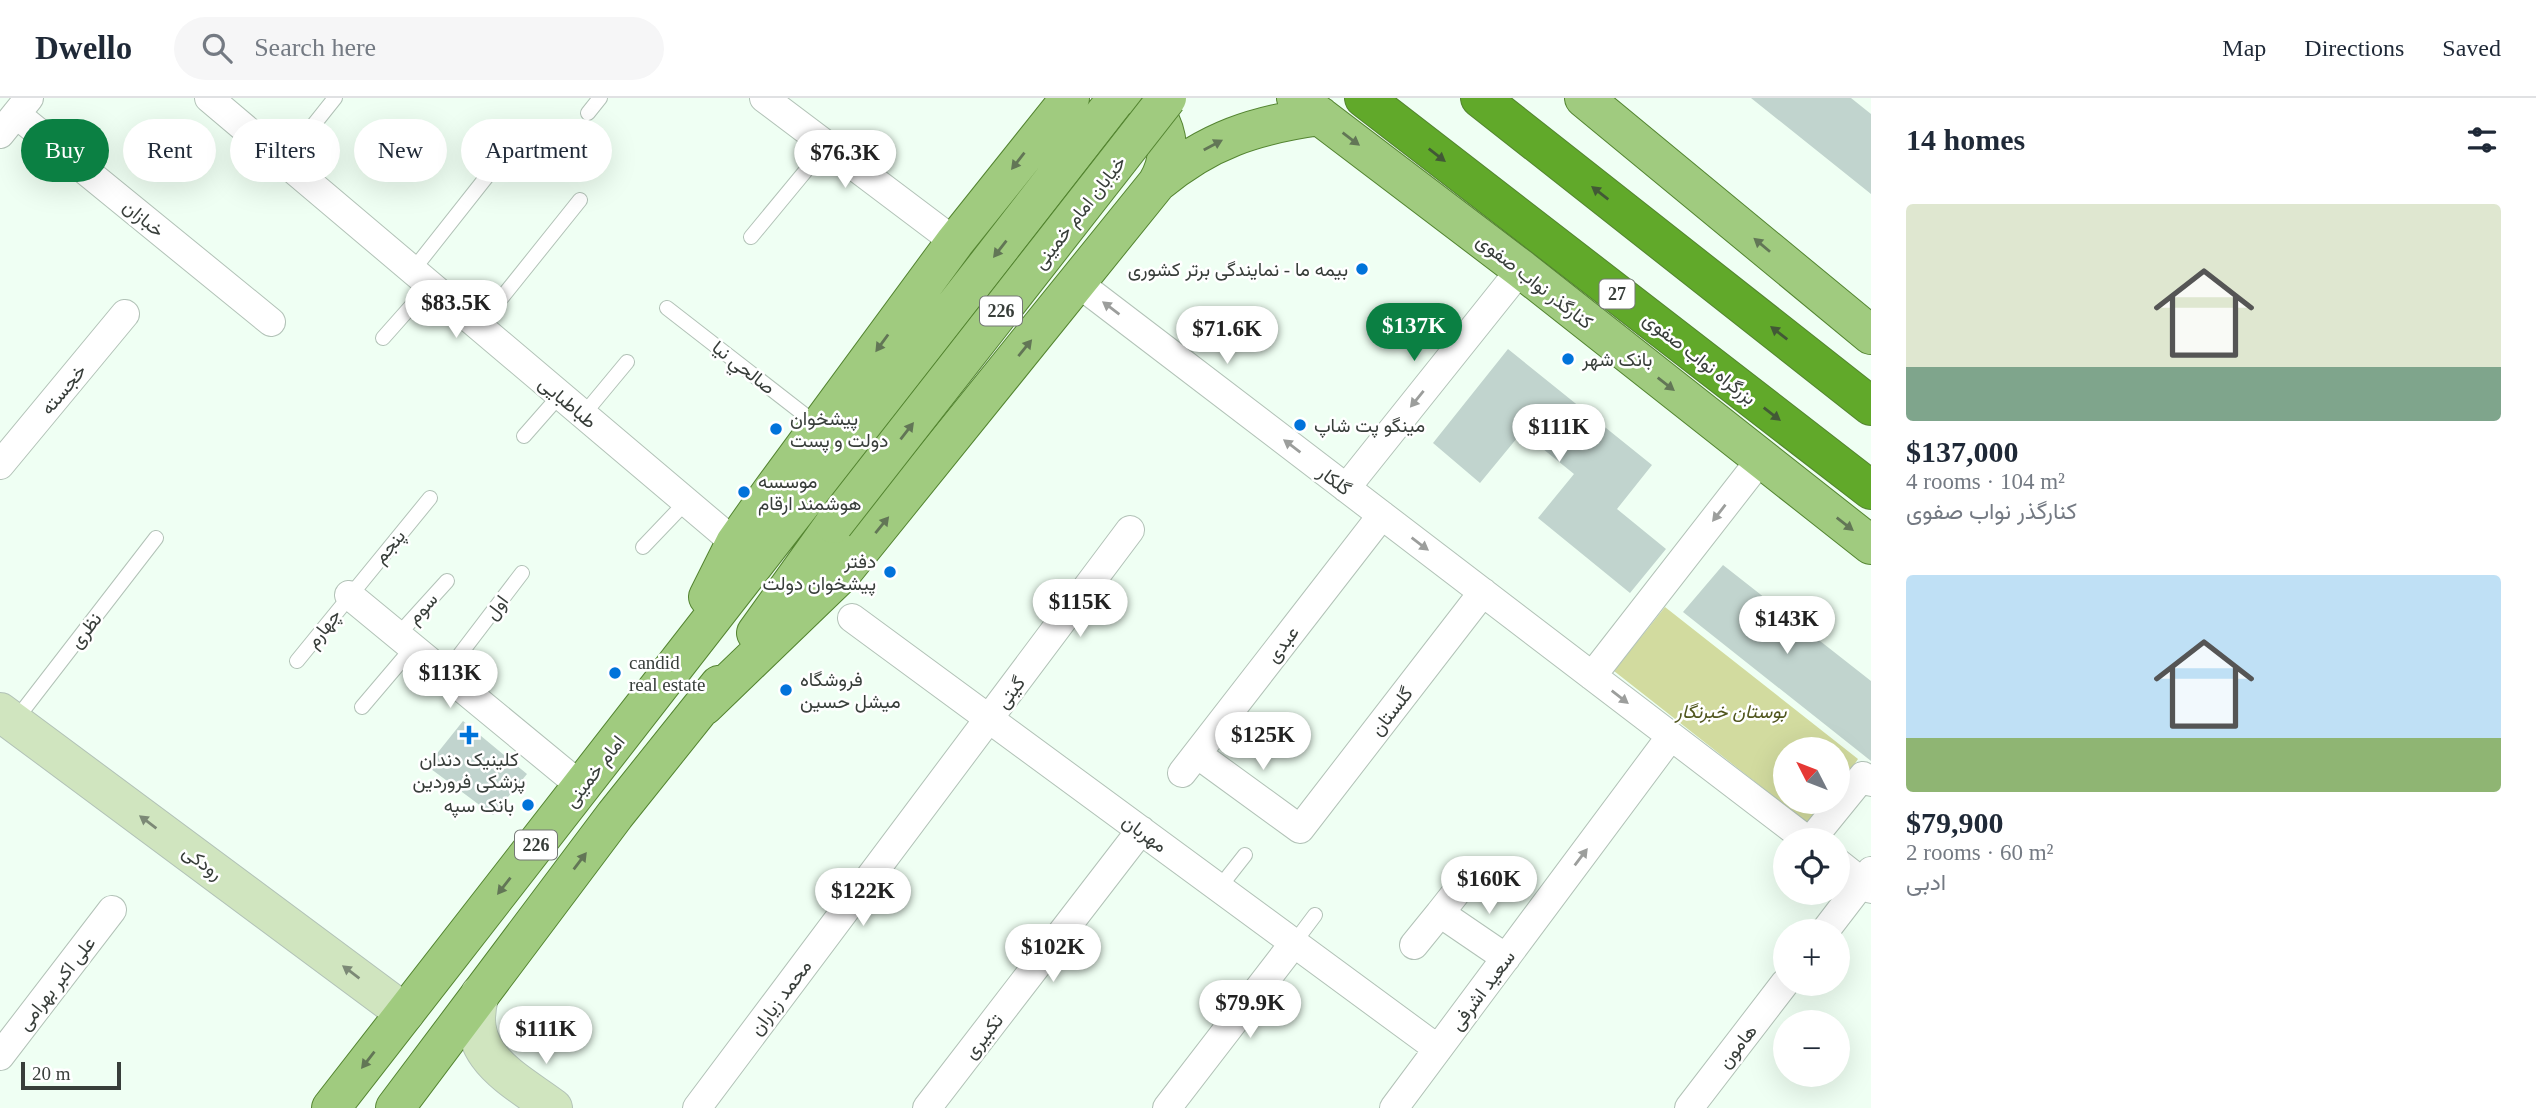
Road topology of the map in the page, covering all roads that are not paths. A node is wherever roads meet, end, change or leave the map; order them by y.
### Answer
1 (209, 98) edge
2 (335, 98) edge
3 (600, 98) edge
4 (764, 98) edge
5 (1117, 98) edge
6 (1141, 98) edge
7 (1167, 98) edge
8 (1364, 98) edge
9 (1480, 98) edge
10 (1584, 98) edge
11 (1064, 101) edge
12 (1308, 107) edge
13 (588, 113) dead end
14 (15, 116) edge
15 (234, 119) edge
16 (318, 119) edge
17 (827, 145) junction
18 (308, 182) edge
19 (486, 182) edge
20 (1157, 183) junction
21 (580, 200) dead end
22 (751, 237) dead end
23 (956, 242) junction
24 (1521, 269) junction
25 (421, 278) junction
26 (1078, 283) junction
27 (667, 308) dead end
28 (125, 314) dead end
29 (271, 322) dead end
30 (479, 326) junction
31 (1871, 335) edge
32 (383, 338) dead end
33 (627, 362) dead end
34 (560, 396) junction
35 (1871, 406) edge
36 (583, 415) junction
37 (820, 427) junction
38 (524, 436) dead end
39 (1762, 459) junction
40 (0, 465) edge
41 (1346, 488) junction
42 (1871, 490) edge
43 (430, 498) dead end
44 (686, 502) junction
45 (820, 512) junction
46 (1382, 515) junction
47 (1130, 530) dead end
48 (156, 538) dead end
49 (735, 544) junction
50 (1871, 545) edge
51 (643, 547) dead end
52 (522, 573) dead end
53 (446, 581) dead end
54 (1483, 593) junction
55 (349, 595) junction
56 (852, 618) dead end
57 (405, 641) junction
58 (297, 660) dead end
59 (445, 674) junction
60 (1592, 676) junction
61 (667, 678) junction
62 (704, 706) junction
63 (362, 707) dead end
64 (7, 717) edge
65 (990, 719) junction
66 (1671, 736) junction
67 (1871, 782) edge
68 (582, 787) junction
69 (1793, 828) edge
70 (1819, 828) edge
71 (1300, 829) joint
72 (1141, 830) junction
73 (1245, 855) dead end
74 (1850, 870) edge
75 (1470, 875) dead end
76 (1868, 881) edge
77 (1219, 888) junction
78 (112, 910) dead end
79 (1440, 913) junction
80 (1315, 915) dead end
81 (1835, 919) edge
82 (1294, 943) junction
83 (1415, 945) dead end
84 (1506, 958) junction
85 (480, 994) junction
86 (1775, 996) edge
87 (405, 1013) junction
88 (1438, 1049) junction
89 (0, 1056) edge
90 (419, 1091) edge
91 (331, 1108) edge
92 (395, 1108) edge
93 (554, 1108) edge
94 (697, 1108) edge
95 (927, 1108) edge
96 (1167, 1108) edge
97 (1394, 1108) edge
98 (1689, 1108) edge

1 - 15 street, طباطبایی
2 - 16 lane
3 - 13 lane
4 - 17 street
5 -> 45 main road, خیابان امام خمینی / 226
6 - 20 main road
45 -> 7 main road, خیابان امام خمینی / 226, bridge
8 -> 42 highway, بزرگراه نواب صفوی / 27
35 -> 9 highway
31 -> 10 main road
11 -> 23 main road
20 -> 12 main road
12 -> 24 main road, کنارگذر نواب صفوی
14 - 29 street, خبازان
17 - 22 lane
17 - 23 street
18 - 25 street, طباطبایی
19 - 25 lane
20 - 26 main road
21 - 30 lane
23 -> 37 main road
24 -> 39 main road, کنارگذر نواب صفوی
24 -> 41 street
25 - 30 street, طباطبایی
25 - 32 lane
41 -> 26 street, گلکار
62 -> 26 main road
27 - 37 lane, صالحي نیا
28 - 40 street, خجسته
30 - 34 street, طباطبایی
33 - 36 lane
34 - 36 street, طباطبایی
34 - 38 lane
36 - 44 street, طباطبایی
37 - 49 main road
39 -> 50 main road, کنارگذر نواب صفوی
39 -> 60 street
41 - 46 street, گلکار
43 - 55 lane, پنجم
44 - 49 street, طباطبایی
44 - 51 lane
45 - 61 main road, امام خمینی / 226
45 - 62 main road, 226
46 -> 54 street, گلکار
46 - 71 street, عبدی
47 - 65 street, گیتی
48 - 64 lane, نظری
49 - 61 main road
52 - 59 lane, اول
53 - 57 lane, سوم
54 - 60 street, گلکار
54 - 71 street, گلستان
55 - 57 street
55 - 58 lane, چهارم
56 - 65 street, مهربان
57 - 59 street
57 - 63 lane, سوم
59 - 68 street
60 -> 66 street, گلکار
61 - 68 main road, امام خمینی / 226
85 -> 62 main road, 226
87 -> 64 main road, رودکی
65 - 72 street, مهربان
65 - 94 street, محمد زیاران
66 - 69 street, گلکار
84 -> 66 street, سعید اشرفی
67 - 70 street
68 -> 87 main road, امام خمینی / 226
72 - 77 street, مهربان
72 - 95 street, تکبیری
73 - 77 lane
74 - 76 street
75 - 79 street
76 - 81 street
77 - 82 street, مهربان
78 - 89 street, علی اکبر بهرامی
79 - 83 street
79 - 84 street
80 - 82 lane
82 - 88 street, مهربان
82 - 96 street
84 - 88 street, سعید اشرفی
85 - 90 main road, 226
85 - 93 main road
86 - 98 street, هامون
87 -> 91 main road, امام خمینی / 226
88 - 97 street, سعید اشرفی
90 - 92 main road, 226

